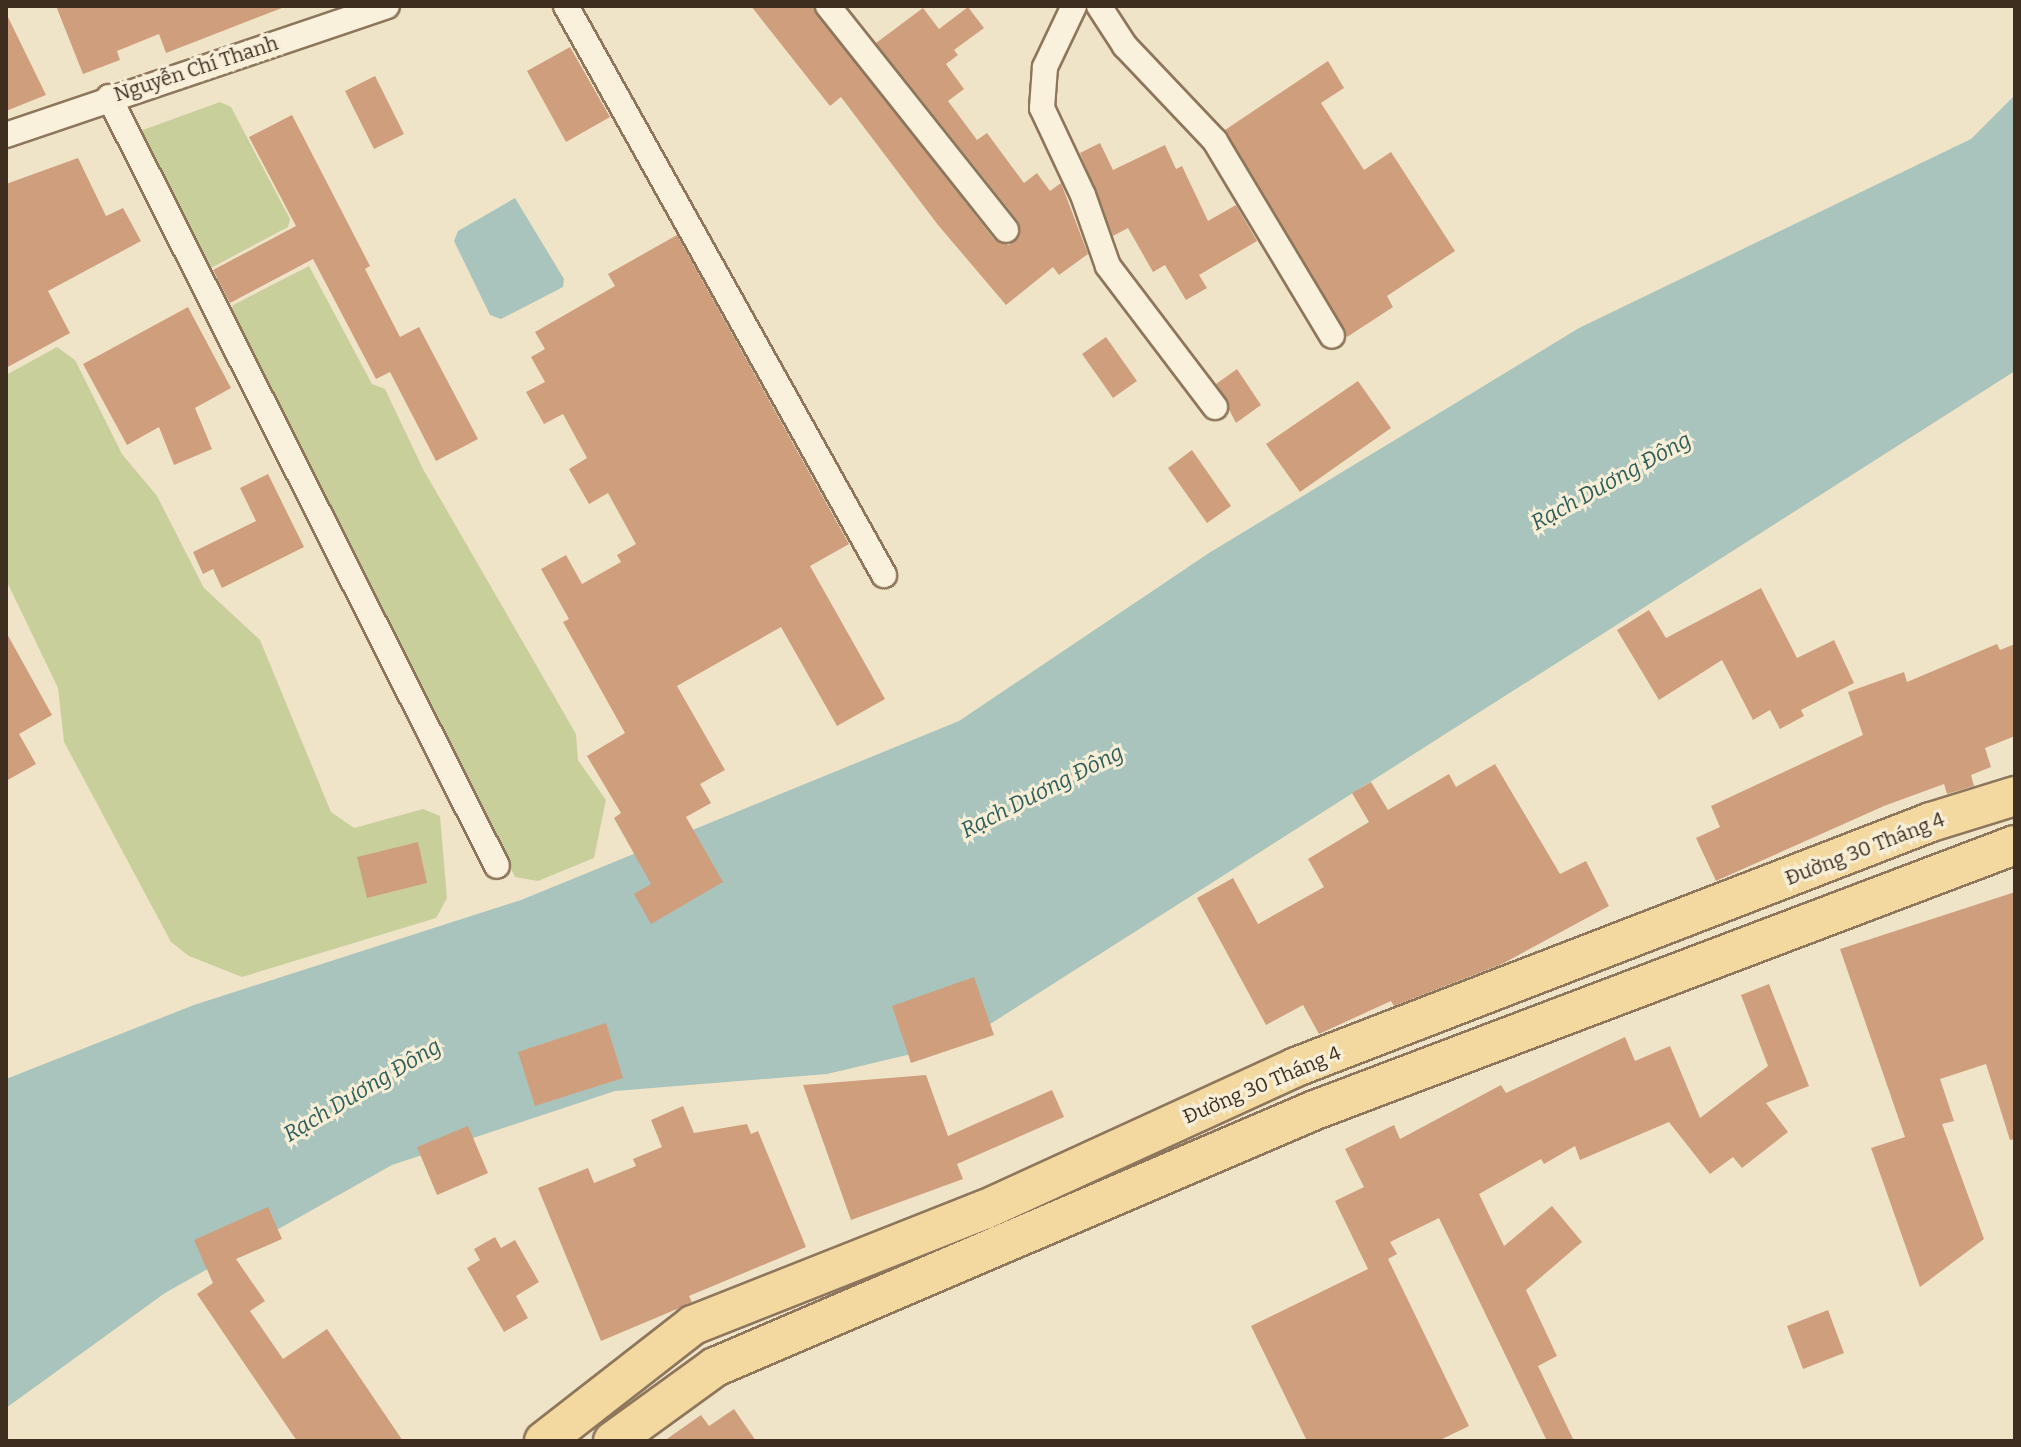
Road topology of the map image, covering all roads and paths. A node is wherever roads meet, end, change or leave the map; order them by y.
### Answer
1 (387, 6) edge
2 (566, 6) edge
3 (828, 6) edge
4 (1074, 6) edge
5 (1099, 6) edge
6 (109, 97) junction
7 (6, 135) edge
8 (1006, 230) dead end
9 (1332, 336) dead end
10 (1215, 407) dead end
11 (884, 575) dead end
12 (2015, 796) edge
13 (1931, 822) junction
14 (2015, 845) edge
15 (497, 866) dead end
16 (1945, 869) junction
17 (1296, 1067) junction
18 (1315, 1110) junction
19 (693, 1325) junction
20 (715, 1367) junction
21 (544, 1441) edge
22 (613, 1441) edge

1 - 6 street, Nguyễn Chí Thanh
2 - 11 street
3 - 8 street
4 - 10 street
5 - 9 street
6 - 7 street, Nguyễn Chí Thanh
6 - 15 street
12 - 13 main road, Đường 30 Tháng 4
13 - 16 main road
13 - 17 main road, Đường 30 Tháng 4
14 - 16 main road
16 - 18 main road
17 - 18 main road
17 - 19 main road, Đường 30 Tháng 4
18 - 20 main road
19 - 20 main road
19 - 21 main road, Đường 30 Tháng 4
20 - 22 main road

